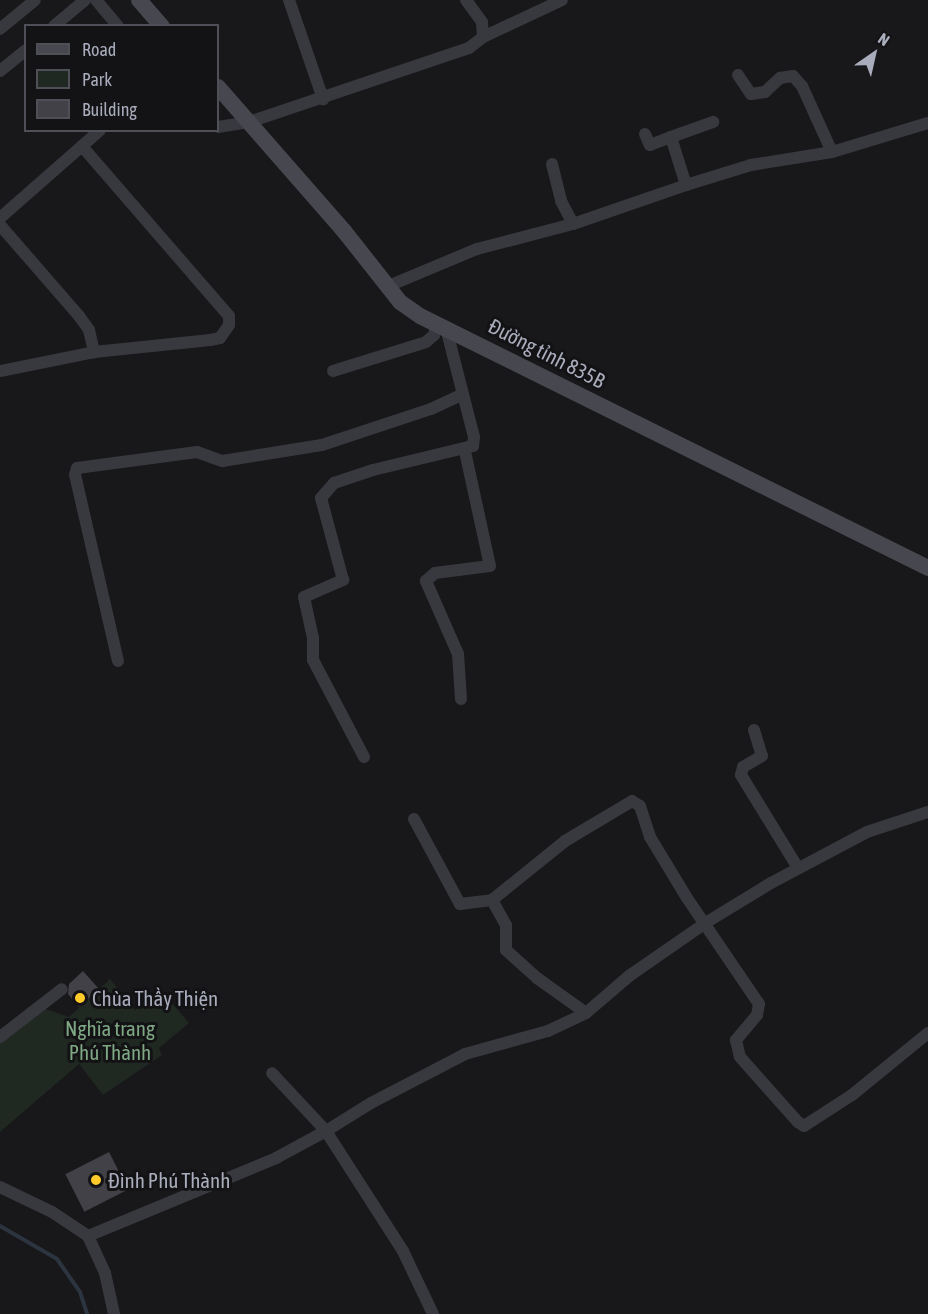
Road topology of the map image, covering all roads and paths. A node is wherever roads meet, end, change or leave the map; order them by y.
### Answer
1 (35, 0) edge
2 (85, 0) edge
3 (96, 0) edge
4 (139, 0) edge
5 (289, 0) edge
6 (466, 0) edge
7 (562, 0) edge
8 (56, 24) edge
9 (116, 24) edge
10 (160, 24) edge
11 (0, 29) edge
12 (483, 37) junction
13 (24, 52) edge
14 (0, 71) edge
15 (738, 75) dead end
16 (219, 88) edge
17 (323, 99) junction
18 (249, 122) junction
19 (713, 122) dead end
20 (928, 123) edge
21 (219, 128) edge
22 (98, 132) edge
23 (645, 134) dead end
24 (671, 137) junction
25 (82, 146) junction
26 (832, 152) junction
27 (552, 164) dead end
28 (686, 185) junction
29 (0, 218) edge
30 (573, 224) junction
31 (0, 225) edge
32 (386, 287) junction
33 (441, 326) junction
34 (94, 352) junction
35 (0, 371) edge
36 (333, 371) dead end
37 (462, 394) junction
38 (465, 451) junction
39 (928, 568) edge
40 (118, 660) dead end
41 (461, 699) dead end
42 (754, 730) dead end
43 (364, 757) dead end
44 (928, 812) edge
45 (414, 819) dead end
46 (798, 868) junction
47 (492, 900) junction
48 (706, 922) junction
49 (62, 989) dead end
50 (586, 1013) junction
51 (928, 1033) edge
52 (0, 1037) edge
53 (272, 1073) dead end
54 (326, 1131) junction
55 (0, 1187) edge
56 (88, 1236) junction
57 (114, 1314) edge
58 (433, 1314) edge

1 - 11 street
2 - 8 street
3 - 9 street
4 - 10 main road
5 - 17 street
6 - 12 street
7 - 12 street
12 - 17 street
13 - 14 street
15 - 26 street
16 - 18 main road, Đường tỉnh 835B
17 - 18 street
18 - 21 street
18 - 32 main road, Đường tỉnh 835B
19 - 24 street
20 - 26 street
22 - 25 street
23 - 24 street
24 - 28 street
25 - 29 street
25 - 34 street
26 - 28 street
27 - 30 street
28 - 30 street
30 - 32 street
31 - 34 street
32 - 33 main road, Đường tỉnh 835B
33 - 36 street
33 - 37 street
33 - 39 main road, Đường tỉnh 835B
34 - 35 street
37 - 38 street
37 - 40 street
38 - 41 street
38 - 43 street
42 - 46 street
44 - 46 street
45 - 47 street
46 - 48 street
47 - 48 street
47 - 50 street
48 - 50 street
48 - 51 street
49 - 52 street
50 - 54 street
53 - 54 street
54 - 56 street
54 - 58 street
55 - 56 street
56 - 57 street

